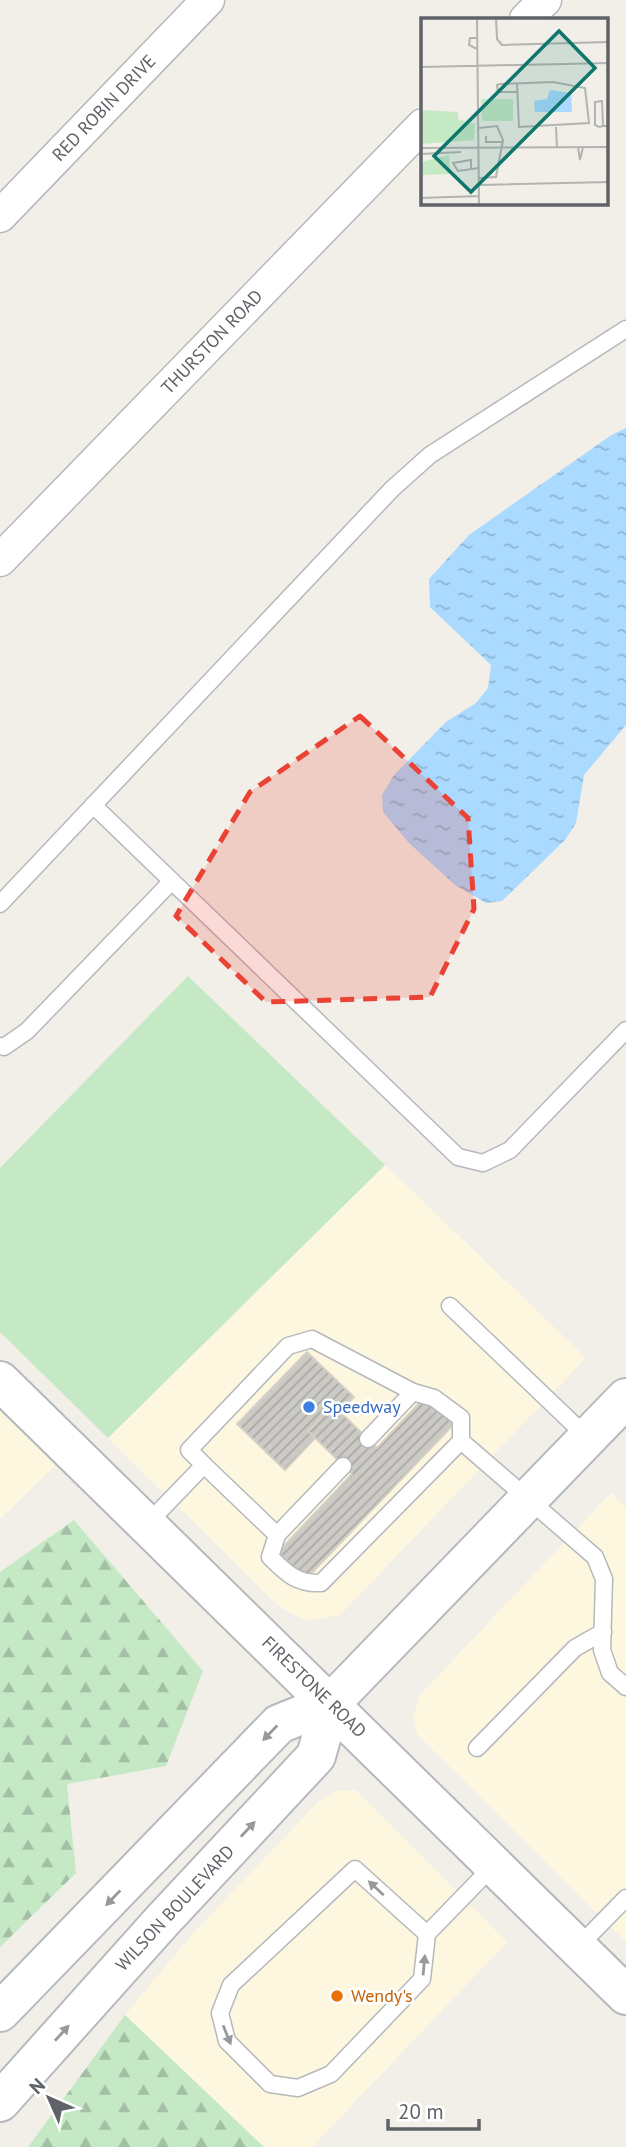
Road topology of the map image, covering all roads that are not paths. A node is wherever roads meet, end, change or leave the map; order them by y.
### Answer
1 (208, 0) edge
2 (545, 0) edge
3 (527, 18) edge
4 (421, 127) edge
5 (0, 216) edge
6 (626, 329) edge
7 (0, 560) edge
8 (93, 805) junction
9 (170, 883) junction
10 (0, 904) edge
11 (626, 1030) edge
12 (0, 1046) edge
13 (450, 1306) dead end
14 (0, 1381) edge
15 (413, 1392) junction
16 (626, 1398) edge
17 (589, 1438) junction
18 (368, 1439) dead end
19 (461, 1441) junction
20 (204, 1465) junction
21 (340, 1475) dead end
22 (529, 1499) junction
23 (147, 1524) junction
24 (285, 1532) junction
25 (603, 1632) junction
26 (626, 1687) edge
27 (331, 1703) junction
28 (477, 1748) dead end
29 (494, 1865) junction
30 (626, 1898) edge
31 (427, 1934) junction
32 (578, 1947) junction
33 (626, 1995) edge
34 (0, 2012) edge
35 (0, 2102) edge

1 - 5 street, RED ROBIN DRIVE
2 - 3 street
4 - 7 street, THURSTON ROAD
6 - 8 lane
8 - 9 lane
8 - 10 lane
9 - 11 lane
9 - 12 lane
13 - 17 lane
14 - 23 main road, FIRESTONE ROAD
15 - 18 lane
15 - 19 lane
15 - 20 lane
16 - 17 main road, WILSON BOULEVARD
17 - 22 main road, WILSON BOULEVARD
19 - 22 lane
19 - 24 lane
20 - 23 lane
20 - 24 lane
21 - 24 lane
22 - 25 lane
22 - 27 main road, WILSON BOULEVARD
23 - 27 main road, FIRESTONE ROAD
25 - 26 lane
25 - 28 lane
27 - 29 main road, FIRESTONE ROAD
27 -> 34 main road, WILSON BOULEVARD
35 -> 27 main road, WILSON BOULEVARD
29 - 31 lane
29 - 32 main road, FIRESTONE ROAD
30 - 32 lane
31 -> 31 lane
32 - 33 main road, FIRESTONE ROAD

